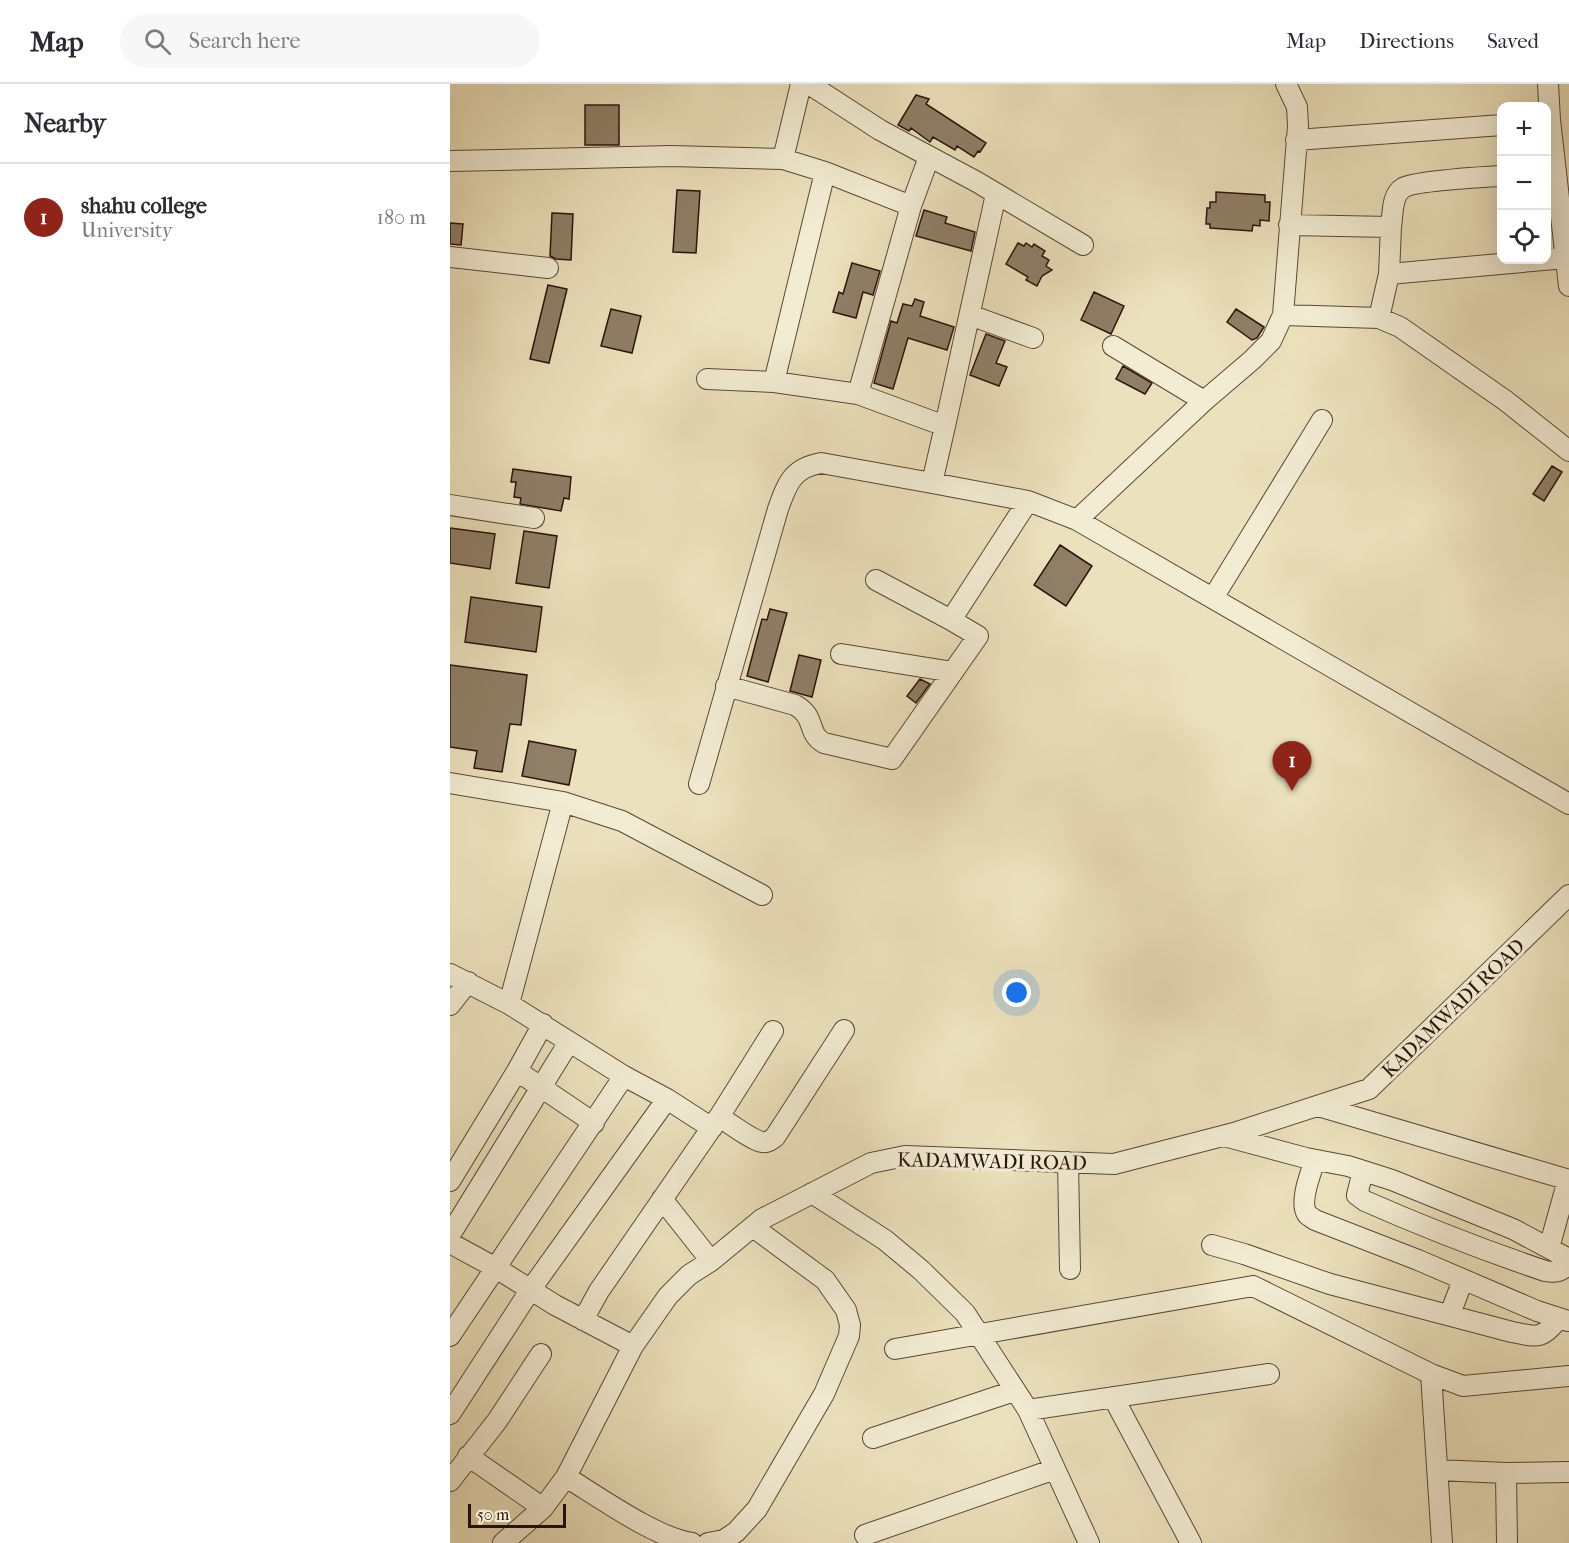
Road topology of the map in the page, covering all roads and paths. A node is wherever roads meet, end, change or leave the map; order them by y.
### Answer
1 (801, 84) edge
2 (809, 84) edge
3 (1286, 84) edge
4 (1548, 84) edge
5 (1555, 119) edge
6 (1497, 124) edge
7 (1296, 140) junction
8 (929, 157) junction
9 (783, 159) junction
10 (450, 161) edge
11 (1552, 171) edge
12 (825, 172) junction
13 (1497, 177) edge
14 (996, 194) junction
15 (911, 206) junction
16 (1289, 225) junction
17 (1391, 227) junction
18 (1083, 245) dead end
19 (450, 257) edge
20 (1566, 258) junction
21 (548, 268) dead end
22 (1389, 274) junction
23 (1569, 286) edge
24 (970, 315) junction
25 (1283, 315) junction
26 (1379, 318) junction
27 (1033, 338) dead end
28 (1113, 346) dead end
29 (707, 379) dead end
30 (774, 382) junction
31 (858, 394) junction
32 (1204, 401) junction
33 (1322, 420) dead end
34 (945, 426) junction
35 (1569, 451) edge
36 (932, 483) junction
37 (1028, 501) junction
38 (450, 505) edge
39 (534, 518) dead end
40 (1077, 520) junction
41 (876, 580) dead end
42 (1213, 598) junction
43 (951, 620) junction
44 (841, 654) dead end
45 (953, 672) junction
46 (726, 686) junction
47 (699, 784) dead end
48 (451, 789) edge
49 (563, 802) junction
50 (1569, 804) edge
51 (762, 895) dead end
52 (1569, 895) edge
53 (459, 978) edge
54 (509, 1004) junction
55 (450, 1005) edge
56 (543, 1024) junction
57 (844, 1030) dead end
58 (773, 1031) dead end
59 (569, 1042) junction
60 (518, 1071) junction
61 (624, 1076) junction
62 (540, 1087) junction
63 (668, 1099) junction
64 (1318, 1106) junction
65 (716, 1122) junction
66 (594, 1123) junction
67 (1224, 1136) junction
68 (1315, 1160) junction
69 (1068, 1162) junction
70 (1363, 1171) junction
71 (1568, 1180) edge
72 (450, 1181) edge
73 (812, 1193) junction
74 (662, 1199) junction
75 (753, 1227) junction
76 (450, 1235) edge
77 (450, 1243) edge
78 (1212, 1245) dead end
79 (1549, 1248) junction
80 (711, 1261) junction
81 (1569, 1261) edge
82 (496, 1268) junction
83 (1070, 1269) dead end
84 (1463, 1280) junction
85 (531, 1289) junction
86 (1450, 1314) junction
87 (583, 1320) junction
88 (1563, 1320) edge
89 (980, 1335) junction
90 (450, 1336) edge
91 (633, 1346) junction
92 (895, 1349) dead end
93 (542, 1354) dead end
94 (1269, 1374) dead end
95 (1431, 1374) junction
96 (1569, 1376) edge
97 (1014, 1391) junction
98 (1113, 1397) junction
99 (1028, 1410) junction
100 (450, 1414) edge
101 (873, 1438) dead end
102 (468, 1456) junction
103 (1055, 1469) junction
104 (1438, 1470) junction
105 (1569, 1472) edge
106 (1506, 1473) junction
107 (566, 1477) junction
108 (450, 1481) edge
109 (543, 1508) junction
110 (865, 1535) dead end
111 (503, 1543) edge
112 (692, 1543) edge
113 (708, 1543) edge
114 (1089, 1543) edge
115 (1191, 1543) edge
116 (1442, 1543) edge
117 (1507, 1543) edge

1 - 9 street
2 - 8 street
3 - 7 street
4 - 5 street
5 - 11 street
6 - 7 street
7 - 16 street
8 - 14 street
8 - 15 street
9 - 10 street
9 - 12 street
11 - 20 street
12 - 15 street
12 - 30 street
13 - 17 street
14 - 18 street
14 - 24 street
15 - 31 street
16 - 17 street
16 - 25 street
17 - 22 street
19 - 21 street
20 - 22 street
20 - 23 street
22 - 26 street
24 - 27 street
24 - 34 street
25 - 26 street
25 - 32 street
26 - 35 street
28 - 32 street
29 - 30 street
30 - 31 street
31 - 34 street
32 - 40 street
33 - 42 street
34 - 36 street
36 - 37 street
36 - 46 street
37 - 40 street
37 - 43 street
38 - 39 street
40 - 42 street
41 - 43 street
42 - 50 street
43 - 45 street
44 - 45 street
45 - 46 street
46 - 47 street
48 - 49 street
49 - 51 street
49 - 54 street
52 - 64 street, KADAMWADI ROAD
53 - 54 street
53 - 55 street
54 - 56 street
56 - 59 street
56 - 60 street
57 - 65 street
58 - 65 street
59 - 61 street
59 - 62 street
60 - 62 street
60 - 72 street
61 - 63 street
61 - 66 street
62 - 66 street
62 - 76 street
63 - 65 street
63 - 85 street
64 - 67 street, KADAMWADI ROAD
64 - 71 street
65 - 74 street
66 - 82 street
67 - 68 street
67 - 69 street, KADAMWADI ROAD
68 - 70 street
68 - 84 street
69 - 73 street, KADAMWADI ROAD
69 - 83 street
70 - 79 street
70 - 81 street
71 - 79 street
73 - 75 street, KADAMWADI ROAD
73 - 89 street
74 - 80 street
74 - 87 street
75 - 80 street, KADAMWADI ROAD
75 - 113 street
77 - 82 street
78 - 86 street
79 - 81 street
80 - 91 street, KADAMWADI ROAD
82 - 85 street
82 - 90 street
84 - 86 street
84 - 88 street
85 - 87 street
85 - 100 street
86 - 88 street
87 - 91 street
89 - 92 street
89 - 95 street
89 - 97 street
91 - 107 street, KADAMWADI ROAD
93 - 102 street
94 - 98 street
95 - 96 street
95 - 104 street
97 - 99 street
97 - 101 street
98 - 99 street
98 - 115 street
99 - 103 street
102 - 108 street
102 - 109 street
103 - 110 street
103 - 114 street
104 - 106 street
104 - 116 street
105 - 106 street
106 - 117 street
107 - 109 street, KADAMWADI ROAD
107 - 112 street
109 - 111 street, KADAMWADI ROAD

